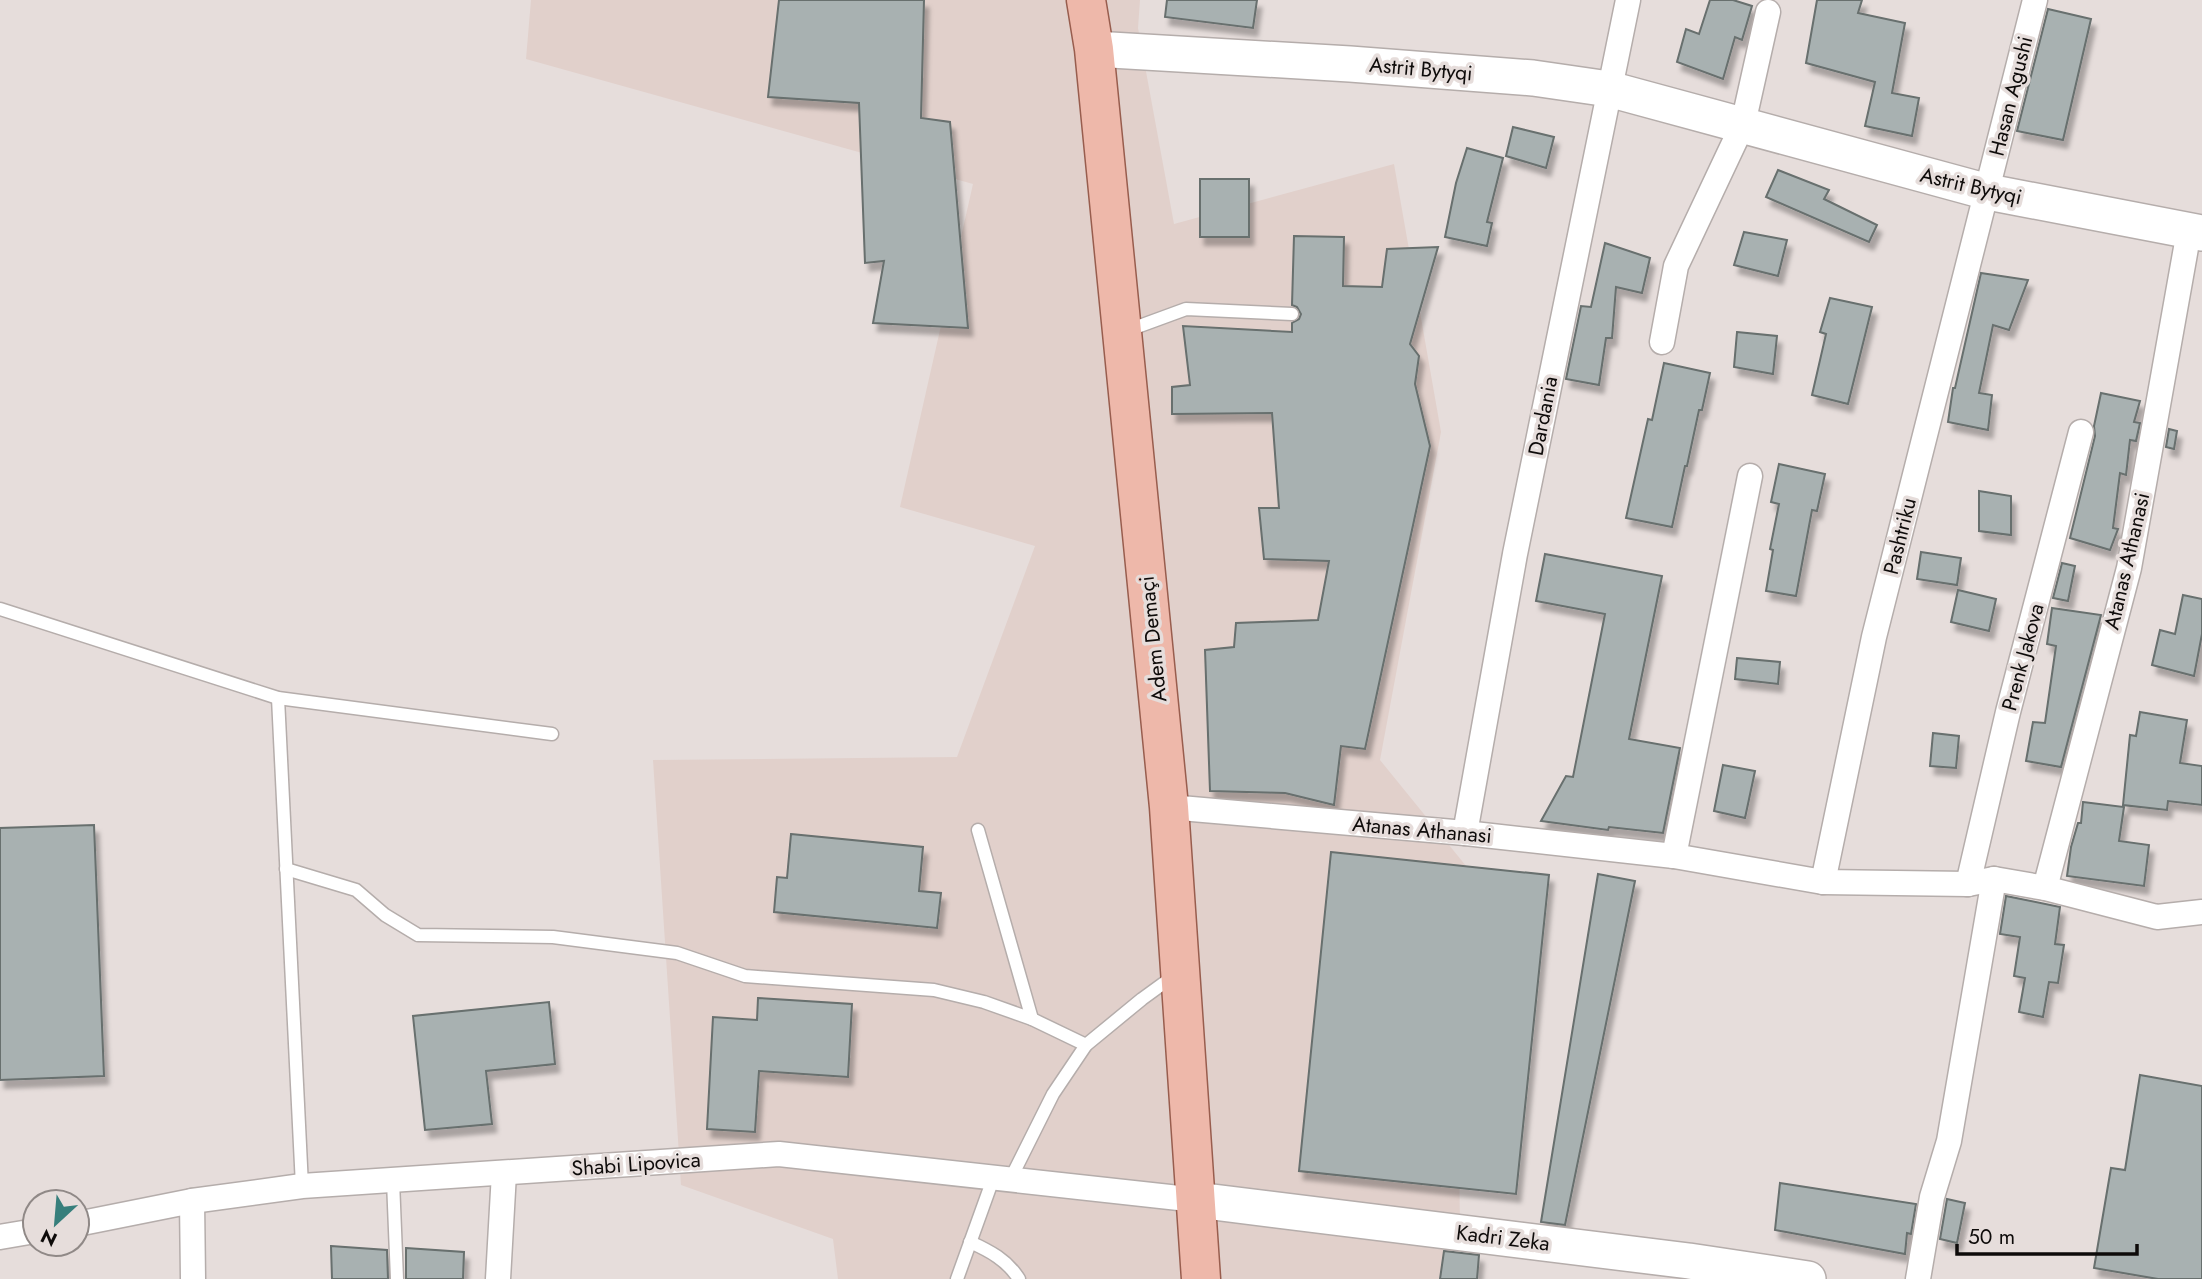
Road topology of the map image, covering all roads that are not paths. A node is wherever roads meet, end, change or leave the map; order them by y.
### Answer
1 (1086, 0) edge
2 (1628, 0) edge
3 (2035, 0) edge
4 (1768, 12) dead end
5 (1094, 49) junction
6 (1608, 89) junction
7 (1744, 124) junction
8 (1988, 192) junction
9 (2196, 232) edge
10 (1292, 314) dead end
11 (1122, 332) junction
12 (1661, 342) dead end
13 (2081, 432) dead end
14 (1750, 476) dead end
15 (0, 609) edge
16 (278, 698) junction
17 (552, 734) dead end
18 (1169, 807) junction
19 (978, 830) dead end
20 (1465, 833) junction
21 (1674, 856) junction
22 (286, 869) junction
23 (1994, 879) junction
24 (1823, 882) junction
25 (1968, 884) junction
26 (2045, 888) junction
27 (2202, 912) edge
28 (1181, 972) junction
29 (1032, 1019) junction
30 (1086, 1045) junction
31 (504, 1173) junction
32 (1002, 1180) junction
33 (393, 1181) junction
34 (302, 1186) junction
35 (1197, 1200) junction
36 (192, 1201) junction
37 (91, 1221) edge
38 (21, 1233) edge
39 (0, 1237) edge
40 (970, 1242) junction
41 (1689, 1270) edge
42 (193, 1279) edge
43 (397, 1279) edge
44 (498, 1279) edge
45 (957, 1279) edge
46 (1019, 1279) edge
47 (1201, 1279) edge
48 (1808, 1279) edge
49 (1918, 1279) edge

1 - 5 main road, Adem Demaçi
2 - 6 street, Dardania
3 - 8 street, Hasan Agushi
4 - 7 street
5 - 6 street, Astrit Bytyqi
5 - 11 main road, Adem Demaçi
6 - 7 street, Astrit Bytyqi
6 - 20 street, Dardania
7 - 8 street, Astrit Bytyqi
7 - 12 street
8 - 9 street, Astrit Bytyqi
8 - 24 street, Pashtriku
9 - 26 street, Atanas Athanasi
10 - 11 lane
11 - 18 main road, Adem Demaçi
13 - 25 street, Prenk Jakova
14 - 21 street
15 - 16 lane
16 - 17 lane
16 - 22 lane
18 - 20 street, Atanas Athanasi
18 - 28 main road, Adem Demaçi
19 - 29 lane
20 - 21 street, Atanas Athanasi
21 - 24 street, Atanas Athanasi
22 - 29 lane
22 - 34 lane
23 - 25 street, Atanas Athanasi
23 - 26 street, Atanas Athanasi
23 - 49 street
24 - 25 street, Atanas Athanasi
26 - 27 street, Atanas Athanasi
28 - 30 lane
28 - 35 main road, Adem Demaçi
29 - 30 lane
30 - 32 lane
31 - 32 street, Shabi Lipovica
31 - 33 street, Shabi Lipovica
31 - 44 street
32 - 35 street, Shabi Lipovica
32 - 40 lane
33 - 34 street, Shabi Lipovica
33 - 43 lane
34 - 36 street, Shabi Lipovica
35 - 41 street, Kadri Zeka
35 - 47 main road, Adem Demaçi
36 - 37 street, Shabi Lipovica
36 - 42 street
38 - 39 street
40 - 45 lane
40 - 46 lane
41 - 48 street, Kadri Zeka

